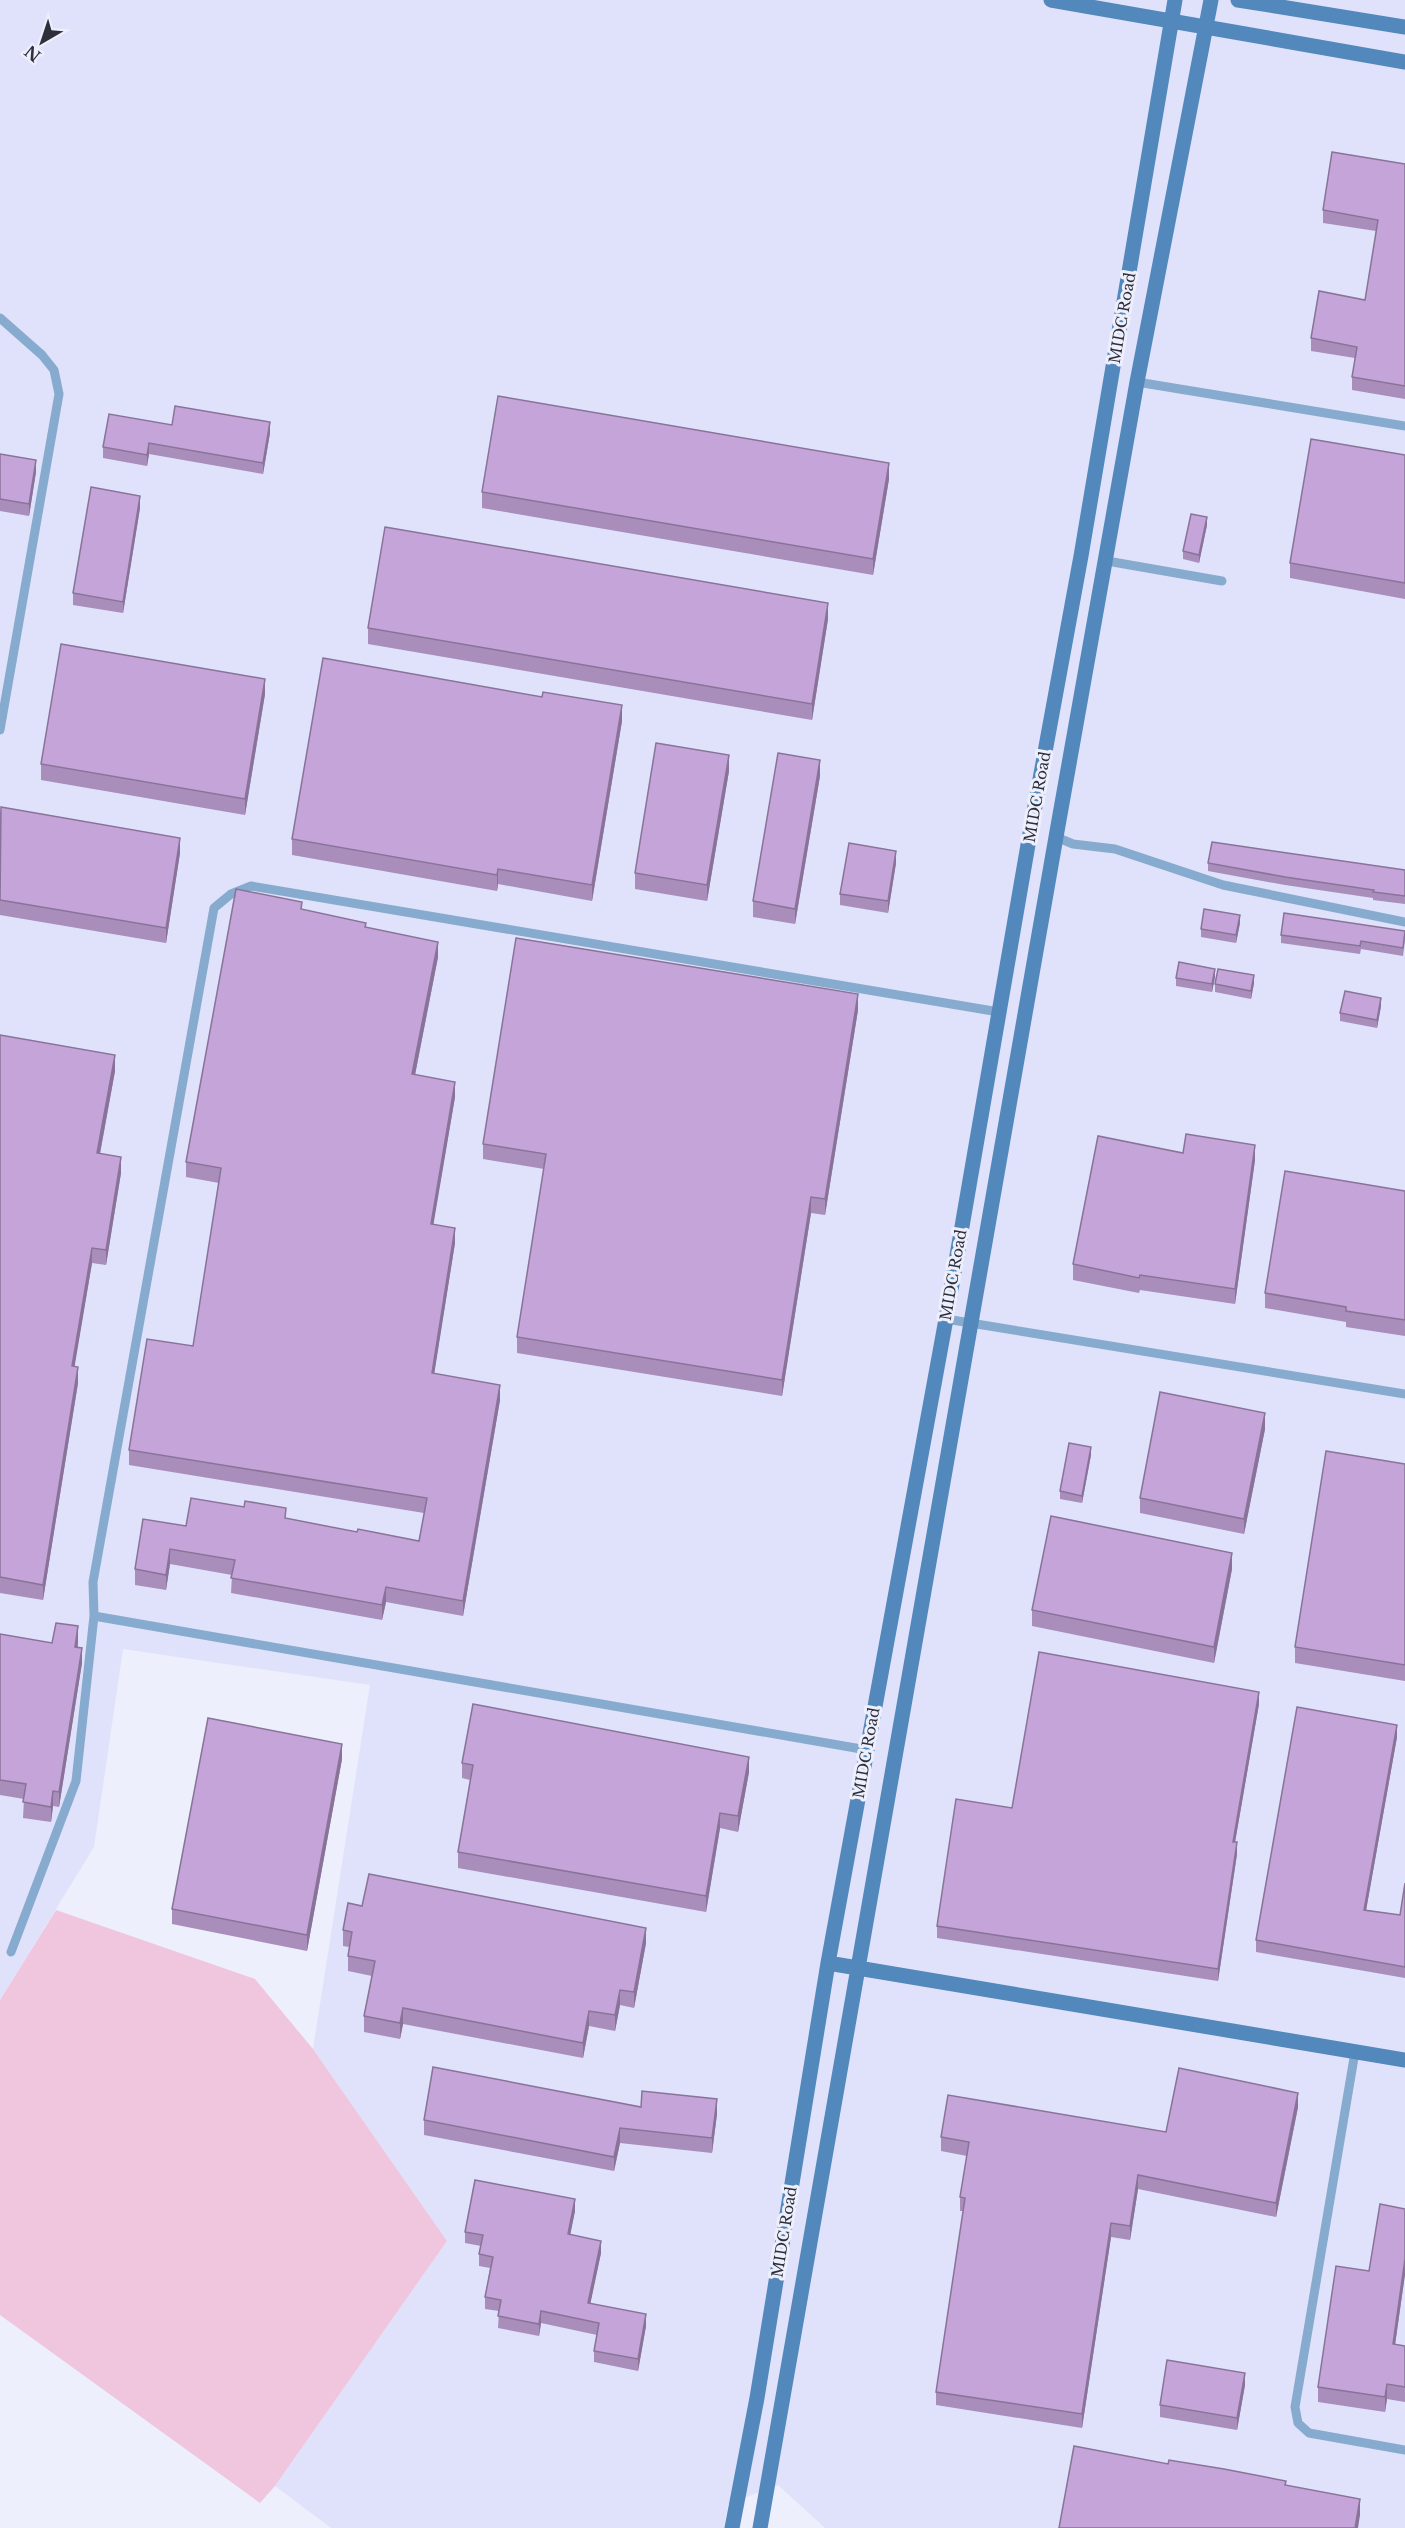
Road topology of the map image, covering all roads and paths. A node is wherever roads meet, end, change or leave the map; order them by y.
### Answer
1 (1051, 0) edge
2 (1174, 0) edge
3 (1211, 0) edge
4 (1238, 0) edge
5 (1172, 22) junction
6 (1405, 27) edge
7 (1206, 28) junction
8 (1405, 62) edge
9 (0, 318) edge
10 (1137, 382) junction
11 (1405, 426) edge
12 (1107, 561) junction
13 (1222, 581) dead end
14 (0, 729) edge
15 (1056, 837) junction
16 (1405, 922) edge
17 (999, 1012) junction
18 (946, 1319) junction
19 (971, 1323) junction
20 (1405, 1394) edge
21 (94, 1616) junction
22 (867, 1750) junction
23 (11, 1952) dead end
24 (828, 1963) junction
25 (857, 1968) junction
26 (1355, 2052) junction
27 (1405, 2060) edge
28 (1405, 2450) edge
29 (732, 2528) edge
30 (760, 2528) edge

1 - 5 street
2 - 5 street, MIDC Road
3 - 7 street, MIDC Road
4 - 6 street
5 - 7 street
5 - 17 street, MIDC Road
7 - 8 street
7 - 10 street, MIDC Road
9 - 14 lane
10 - 11 lane
10 - 12 street, MIDC Road
12 - 13 lane
12 - 15 street, MIDC Road
15 - 16 lane
15 - 19 street, MIDC Road
17 - 18 street, MIDC Road
17 - 21 lane
18 - 19 lane
18 - 22 street, MIDC Road
19 - 20 lane
19 - 25 street, MIDC Road
21 - 22 lane
21 - 23 lane
22 - 24 street, MIDC Road
24 - 25 street
24 - 29 street, MIDC Road
25 - 26 street
25 - 30 street, MIDC Road
26 - 27 street
26 - 28 lane

